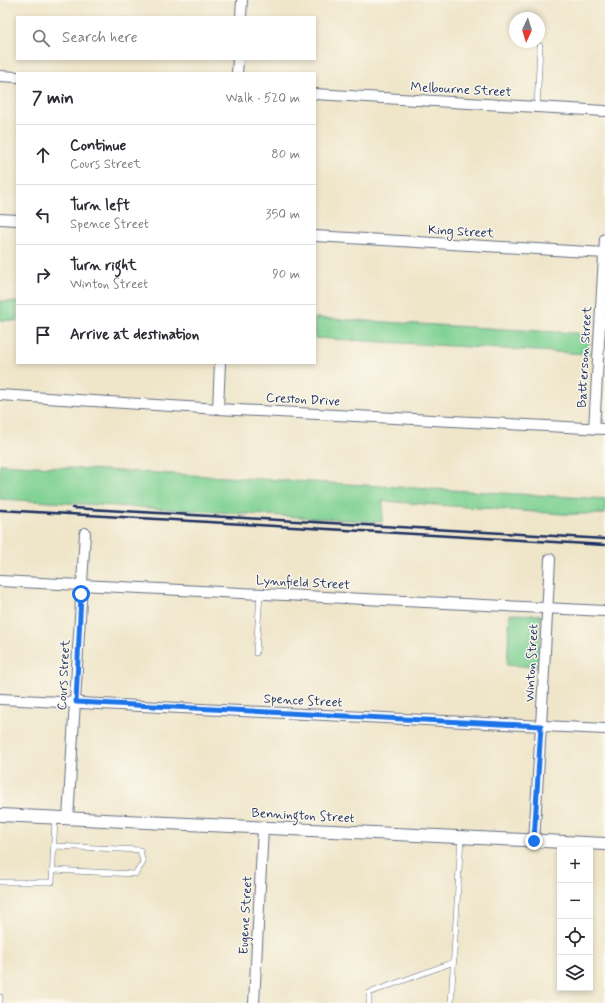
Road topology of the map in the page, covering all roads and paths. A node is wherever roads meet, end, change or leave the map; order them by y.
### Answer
1 (242, 0) edge
2 (241, 16) edge
3 (540, 48) edge
4 (238, 60) edge
5 (237, 72) edge
6 (0, 76) edge
7 (16, 77) edge
8 (316, 94) edge
9 (537, 107) junction
10 (605, 111) edge
11 (0, 219) edge
12 (16, 220) edge
13 (316, 236) edge
14 (605, 239) edge
15 (605, 253) edge
16 (220, 364) edge
17 (0, 395) edge
18 (218, 409) junction
19 (594, 429) junction
20 (605, 429) edge
21 (85, 533) dead end
22 (550, 559) dead end
23 (0, 581) edge
24 (82, 586) junction
25 (260, 594) junction
26 (547, 608) junction
27 (605, 612) edge
28 (256, 653) dead end
29 (0, 698) edge
30 (76, 702) junction
31 (541, 726) junction
32 (605, 729) edge
33 (0, 815) edge
34 (55, 818) junction
35 (68, 819) junction
36 (263, 828) junction
37 (461, 837) junction
38 (534, 841) junction
39 (605, 844) edge
40 (54, 846) junction
41 (53, 870) junction
42 (0, 882) edge
43 (454, 962) junction
44 (0, 997) edge
45 (0, 1003) edge
46 (254, 1003) edge
47 (368, 1003) edge
48 (451, 1003) edge

1 - 2 street
3 - 9 lane
4 - 5 street
6 - 7 street
8 - 9 street, Melbourne Street
9 - 10 street, Melbourne Street
11 - 12 street
13 - 15 street, King Street
14 - 15 street, Batterson Street
15 - 19 street, Batterson Street
16 - 18 street
17 - 18 street, Creston Drive
18 - 19 street, Creston Drive
19 - 20 street, Creston Drive
21 - 24 street, Cours Street
22 - 26 street, Winton Street
23 - 24 street, Lynnfield Street
24 - 25 street, Lynnfield Street
24 - 30 street, Cours Street
25 - 26 street, Lynnfield Street
25 - 28 lane
26 - 27 street, Lynnfield Street
26 - 31 street, Winton Street
29 - 30 street, Spence Street
30 - 31 street, Spence Street
30 - 35 street, Cours Street
31 - 32 street, Spence Street
31 - 38 street, Winton Street
33 - 34 street, Bennington Street
34 - 35 street, Bennington Street
34 - 40 lane
35 - 36 street, Bennington Street
36 - 37 street, Bennington Street
36 - 46 street, Eugene Street
37 - 38 street, Bennington Street
37 - 43 lane
38 - 39 street, Bennington Street
40 - 41 lane
40 - 41 lane
41 - 42 lane
43 - 47 lane
43 - 48 lane
44 - 45 lane

